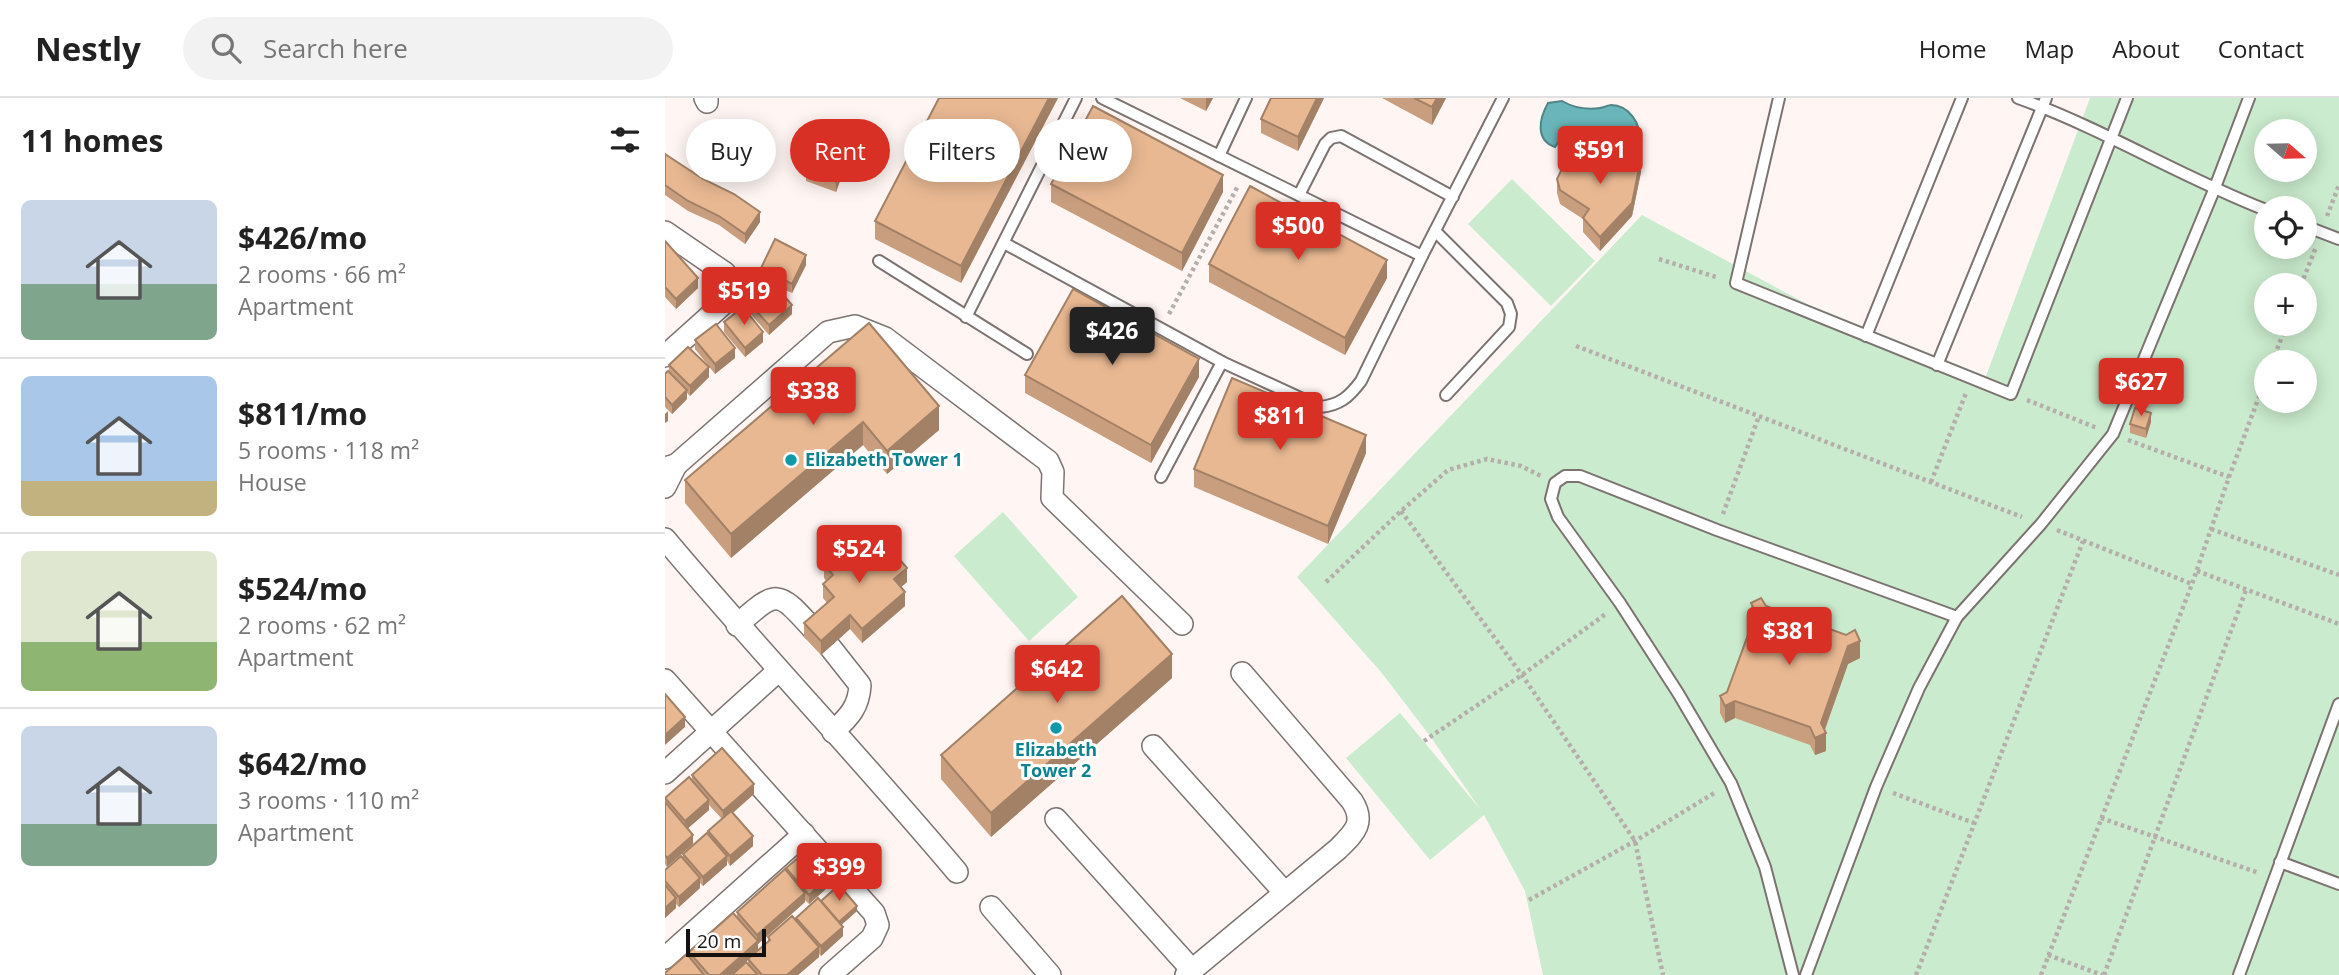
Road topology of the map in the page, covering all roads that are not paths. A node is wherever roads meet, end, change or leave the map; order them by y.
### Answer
1 (1076, 98) edge
2 (1102, 98) edge
3 (1246, 98) edge
4 (1503, 98) edge
5 (1779, 98) edge
6 (1962, 98) edge
7 (2018, 98) edge
8 (2127, 98) edge
9 (2249, 98) edge
10 (2044, 103) edge
11 (2112, 137) junction
12 (1219, 156) junction
13 (2214, 190) junction
14 (1299, 195) junction
15 (1453, 197) junction
16 (2254, 206) edge
17 (2317, 230) edge
18 (1435, 231) junction
19 (665, 232) edge
20 (2339, 239) edge
21 (1004, 243) junction
22 (1422, 256) junction
23 (879, 261) dead end
24 (966, 317) junction
25 (1866, 336) junction
26 (1027, 354) dead end
27 (665, 356) edge
28 (1222, 362) junction
29 (1937, 365) junction
30 (1446, 396) dead end
31 (670, 467) edge
32 (1161, 477) dead end
33 (665, 487) edge
34 (665, 539) edge
35 (1957, 617) junction
36 (1182, 624) dead end
37 (737, 625) junction
38 (813, 629) edge
39 (830, 647) edge
40 (778, 671) junction
41 (1242, 673) dead end
42 (665, 680) edge
43 (2339, 704) edge
44 (712, 731) junction
45 (833, 732) junction
46 (1153, 746) dead end
47 (665, 773) edge
48 (1056, 819) dead end
49 (804, 834) junction
50 (2280, 862) junction
51 (957, 872) dead end
52 (2339, 884) edge
53 (1285, 894) junction
54 (991, 907) dead end
55 (665, 958) edge
56 (1189, 973) edge
57 (830, 975) edge
58 (1050, 975) edge
59 (1793, 975) edge
60 (1806, 975) edge
61 (2239, 975) edge

1 - 21 lane
2 - 12 lane
3 - 12 lane
4 - 15 lane
5 - 25 lane
6 - 25 lane
7 - 10 lane
8 - 11 lane
9 - 13 lane
10 - 11 lane
10 - 29 lane
11 - 13 lane
11 - 29 lane
12 - 14 lane
13 - 16 lane
13 - 35 lane
14 - 15 lane
14 - 22 lane
15 - 18 lane
17 - 20 lane
18 - 22 lane
18 - 30 lane
19 - 27 street
21 - 24 lane
21 - 28 lane
22 - 28 lane
23 - 24 lane
24 - 26 lane
25 - 29 lane
28 - 32 lane
31 - 33 street
31 - 36 street
34 - 37 street
35 - 59 lane
35 - 60 lane
37 - 38 street
37 - 40 street
39 - 45 street
40 - 44 street
40 - 45 street
41 - 53 street
42 - 44 street
43 - 50 lane
44 - 47 street
44 - 49 street
45 - 51 street
46 - 53 street
48 - 56 street
49 - 55 street
49 - 57 street
50 - 52 lane
50 - 61 lane
53 - 56 street
54 - 58 street

